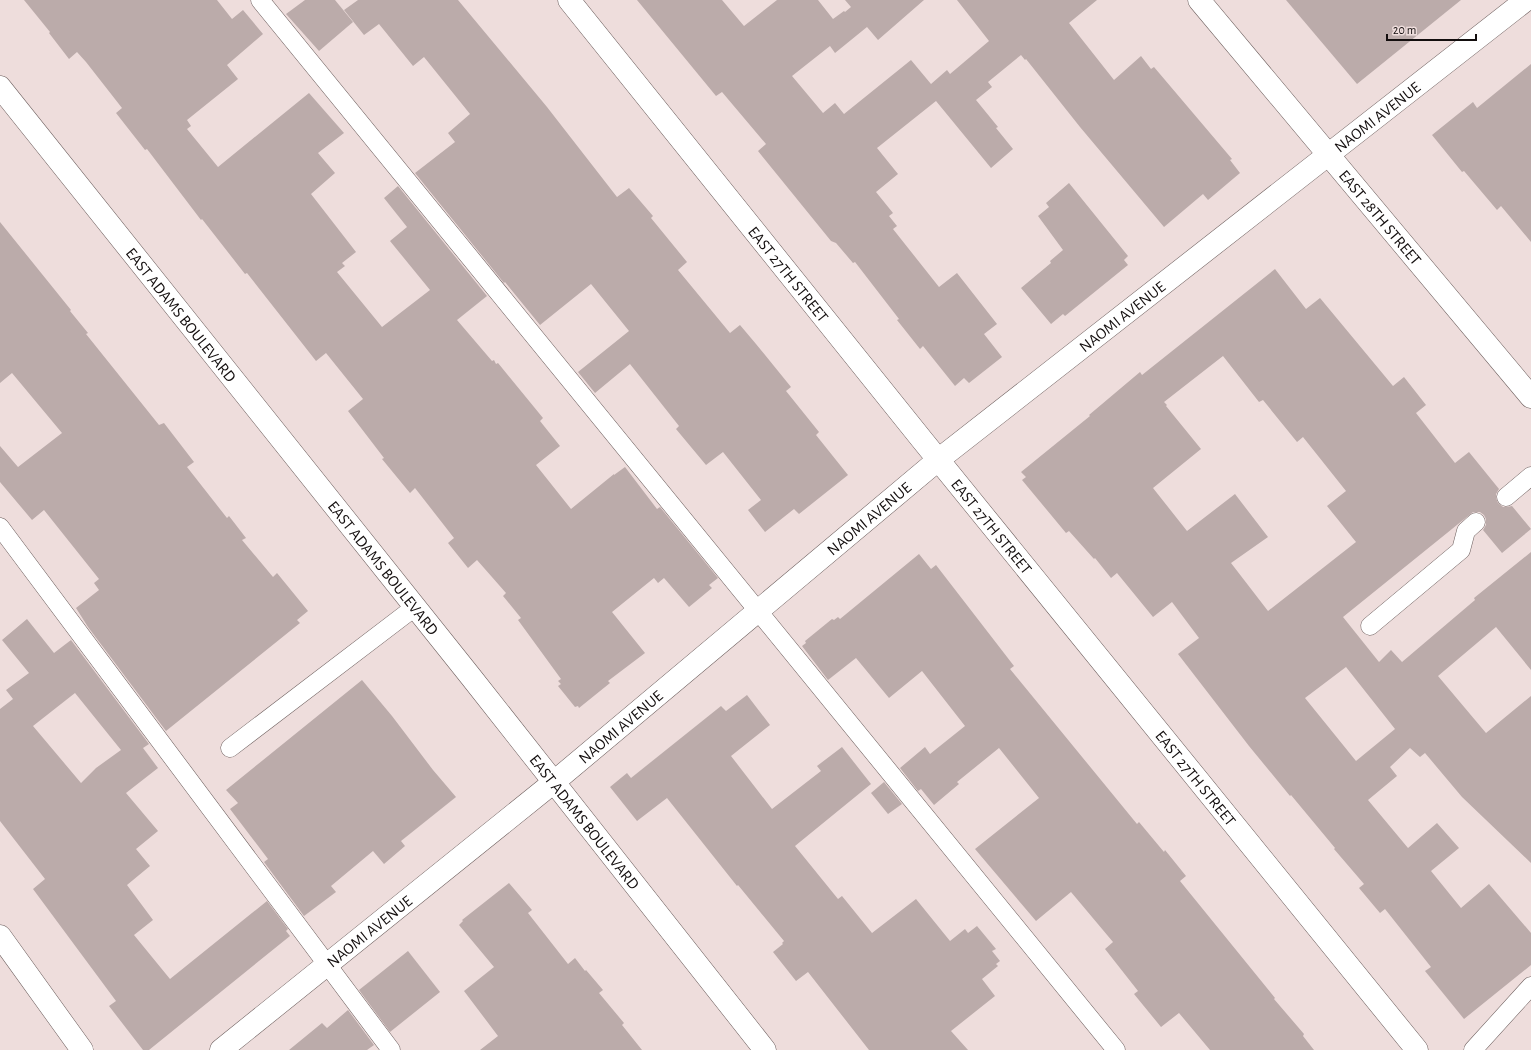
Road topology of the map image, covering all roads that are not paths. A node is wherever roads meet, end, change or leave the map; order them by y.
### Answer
1 (260, 0) edge
2 (570, 0) edge
3 (1199, 0) edge
4 (1526, 0) edge
5 (0, 88) edge
6 (1330, 155) junction
7 (1531, 397) edge
8 (938, 460) junction
9 (1531, 476) edge
10 (1506, 497) dead end
11 (1476, 522) dead end
12 (0, 527) edge
13 (415, 608) junction
14 (758, 611) junction
15 (1370, 626) dead end
16 (230, 748) dead end
17 (554, 782) junction
18 (0, 936) edge
19 (326, 965) junction
20 (1531, 986) edge
21 (82, 1050) edge
22 (221, 1050) edge
23 (391, 1050) edge
24 (765, 1050) edge
25 (1116, 1050) edge
26 (1417, 1050) edge
27 (1474, 1050) edge

1 - 14 lane
2 - 8 street, EAST 27TH STREET
3 - 6 street, EAST 28TH STREET
4 - 6 street, NAOMI AVENUE
5 - 13 street, EAST ADAMS BOULEVARD
6 - 7 street, EAST 28TH STREET
6 - 8 street, NAOMI AVENUE
8 - 14 street, NAOMI AVENUE
8 - 26 street, EAST 27TH STREET
9 - 10 lane
11 - 15 lane
12 - 19 lane
13 - 16 lane
13 - 17 street, EAST ADAMS BOULEVARD
14 - 17 street, NAOMI AVENUE
14 - 25 lane
17 - 19 street, NAOMI AVENUE
17 - 24 street, EAST ADAMS BOULEVARD
18 - 21 street
19 - 22 street, NAOMI AVENUE
19 - 23 lane
20 - 27 lane

